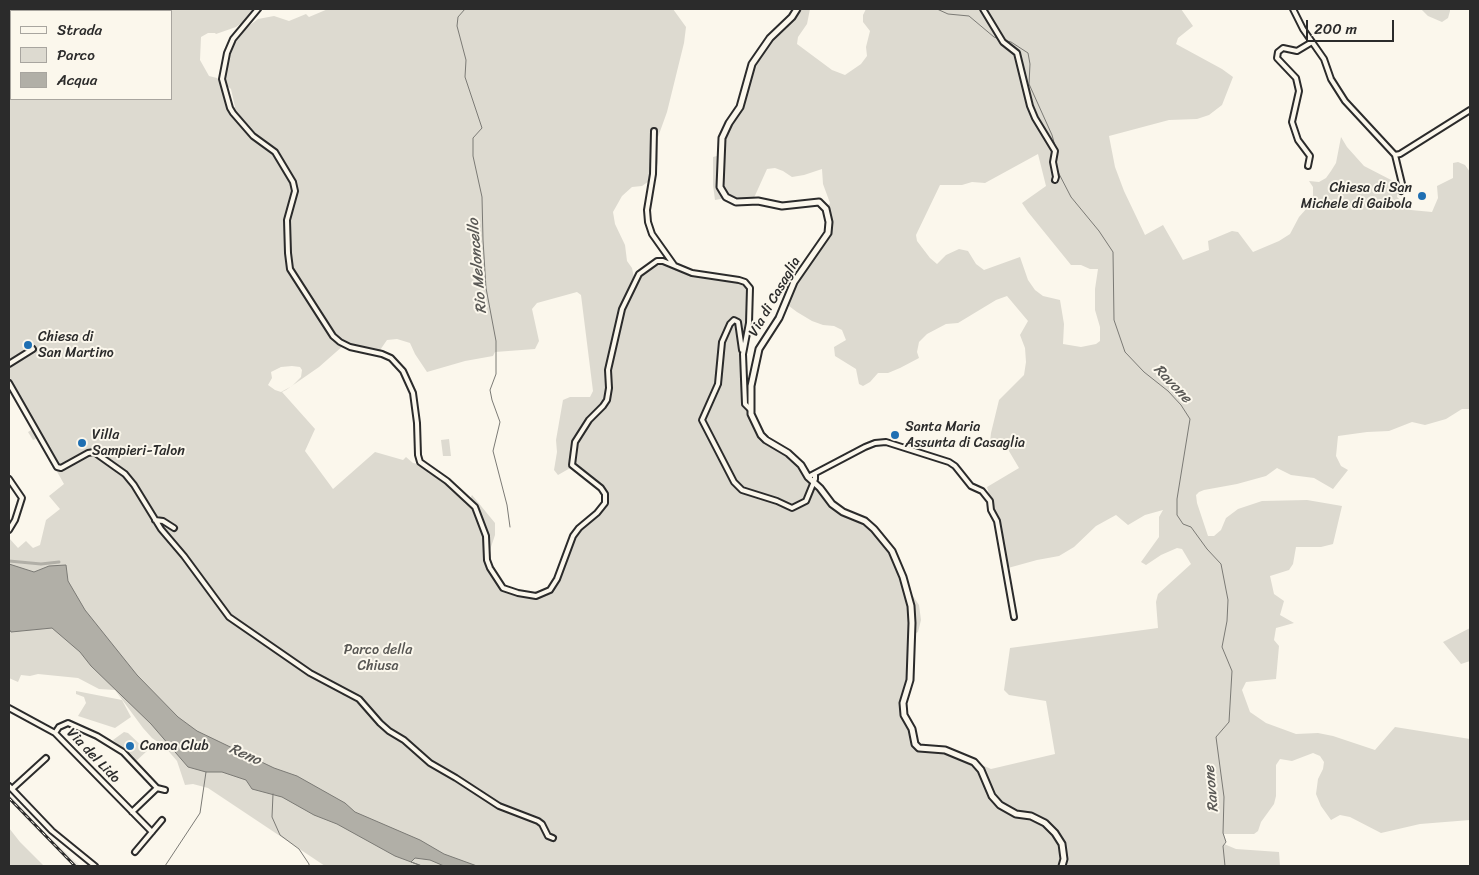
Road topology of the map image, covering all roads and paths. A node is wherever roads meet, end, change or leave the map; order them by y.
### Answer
1 (258, 9) edge
2 (797, 9) edge
3 (983, 9) edge
4 (1293, 9) edge
5 (1312, 42) junction
6 (1470, 110) edge
7 (654, 131) dead end
8 (1055, 151) junction
9 (1395, 155) junction
10 (1058, 160) dead end
11 (1308, 166) dead end
12 (1055, 180) dead end
13 (1401, 191) dead end
14 (675, 267) junction
15 (33, 349) dead end
16 (744, 354) junction
17 (9, 364) edge
18 (9, 383) edge
19 (750, 409) junction
20 (804, 469) junction
21 (815, 474) junction
22 (808, 477) junction
23 (9, 479) edge
24 (813, 482) junction
25 (155, 520) junction
26 (174, 528) dead end
27 (9, 530) edge
28 (1014, 617) dead end
29 (9, 708) edge
30 (55, 733) junction
31 (46, 758) dead end
32 (10, 788) edge
33 (157, 788) junction
34 (165, 790) dead end
35 (132, 812) junction
36 (162, 820) dead end
37 (152, 832) junction
38 (553, 838) dead end
39 (135, 852) dead end
40 (95, 866) edge
41 (1062, 866) edge

1 - 14 street
2 - 19 street, Via di Casaglia
3 - 8 street
4 - 5 street
5 - 9 street
5 - 11 street
6 - 9 street
7 - 14 street
8 - 10 street
8 - 12 street
9 - 13 street
14 - 16 street
15 - 17 street
16 - 19 street
16 - 24 street
18 - 25 street
19 - 20 street, Via di Casaglia
20 - 21 street
20 - 22 street, Via di Casaglia
21 - 22 street
21 - 24 street
21 - 28 street
22 - 24 street, Via di Casaglia
23 - 27 street
24 - 41 street, Via di Casaglia
25 - 26 street
25 - 38 street
29 - 30 street, Via del Lido
30 - 33 street
30 - 35 street, Via del Lido
31 - 32 street
32 - 40 street
33 - 34 street
33 - 35 street
35 - 37 street, Via del Lido
36 - 37 street
37 - 39 street

